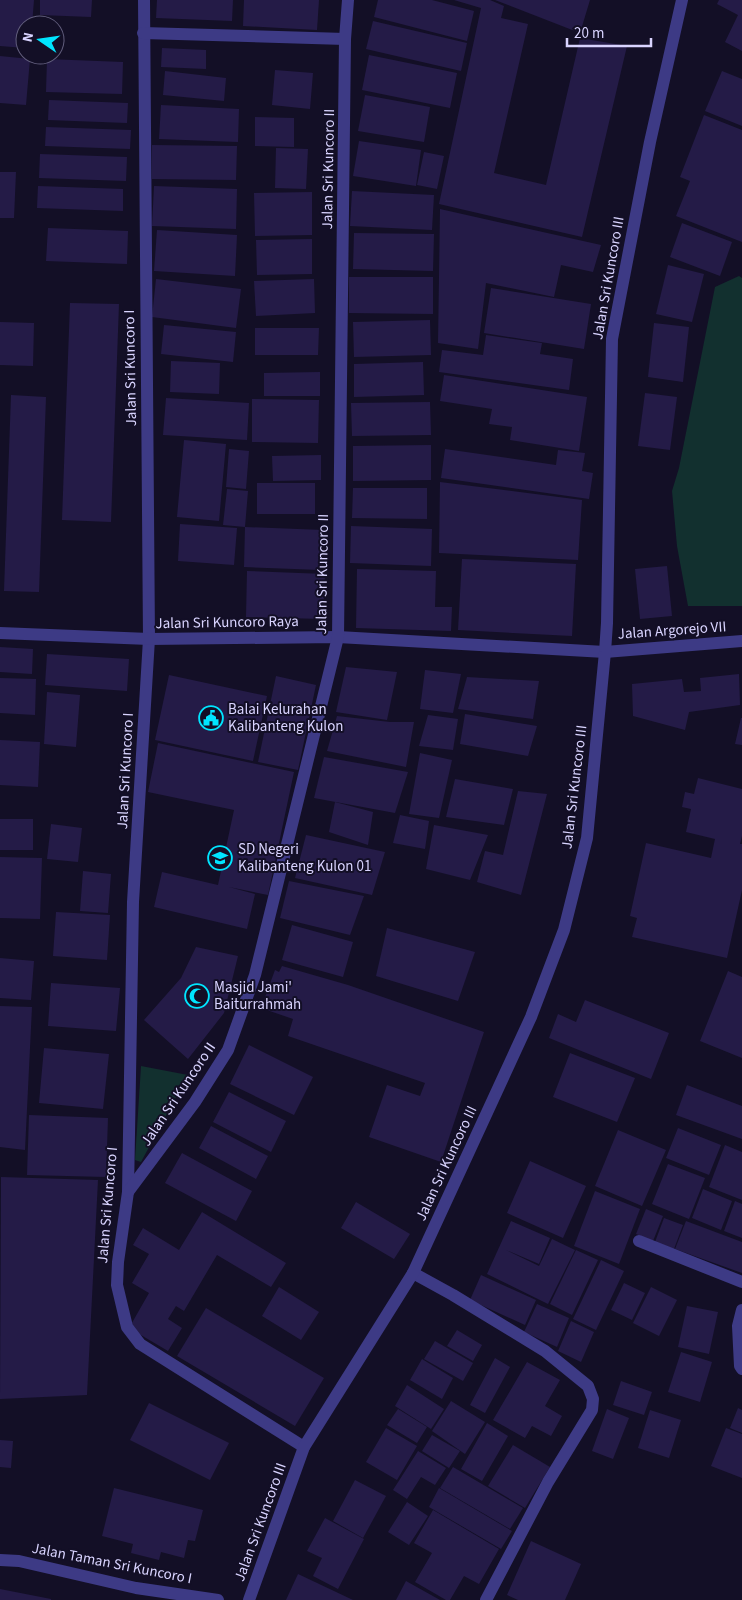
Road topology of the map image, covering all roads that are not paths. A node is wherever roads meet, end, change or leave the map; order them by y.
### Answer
1 (144, 0) edge
2 (682, 0) edge
3 (351, 3) edge
4 (143, 33) junction
5 (345, 39) junction
6 (0, 632) edge
7 (338, 637) junction
8 (149, 639) junction
9 (742, 641) edge
10 (605, 652) junction
11 (128, 1192) junction
12 (639, 1241) dead end
13 (413, 1273) junction
14 (742, 1282) edge
15 (742, 1310) edge
16 (741, 1367) edge
17 (304, 1447) junction
18 (0, 1560) edge
19 (218, 1600) edge
20 (249, 1600) edge
21 (486, 1600) edge

1 - 4 street, Jalan Sri Kuncoro I
2 - 10 street, Jalan Sri Kuncoro III
3 - 5 street, Jalan Sri Kuncoro II
4 - 5 street
4 - 8 street, Jalan Sri Kuncoro I
5 - 7 street, Jalan Sri Kuncoro II
6 - 8 street, Jalan Sri Kuncoro Raya
7 - 8 street, Jalan Sri Kuncoro Raya
7 - 10 street, Jalan Sri Kuncoro Raya
7 - 11 street, Jalan Sri Kuncoro II
8 - 11 street, Jalan Sri Kuncoro I
9 - 10 street, Jalan Argorejo VII
10 - 13 street, Jalan Sri Kuncoro III
11 - 17 street, Jalan Sri Kuncoro I
12 - 14 street
13 - 17 street, Jalan Sri Kuncoro III
13 - 21 street
15 - 16 street
17 - 20 street, Jalan Sri Kuncoro III
18 - 19 street, Jalan Taman Sri Kuncoro I

